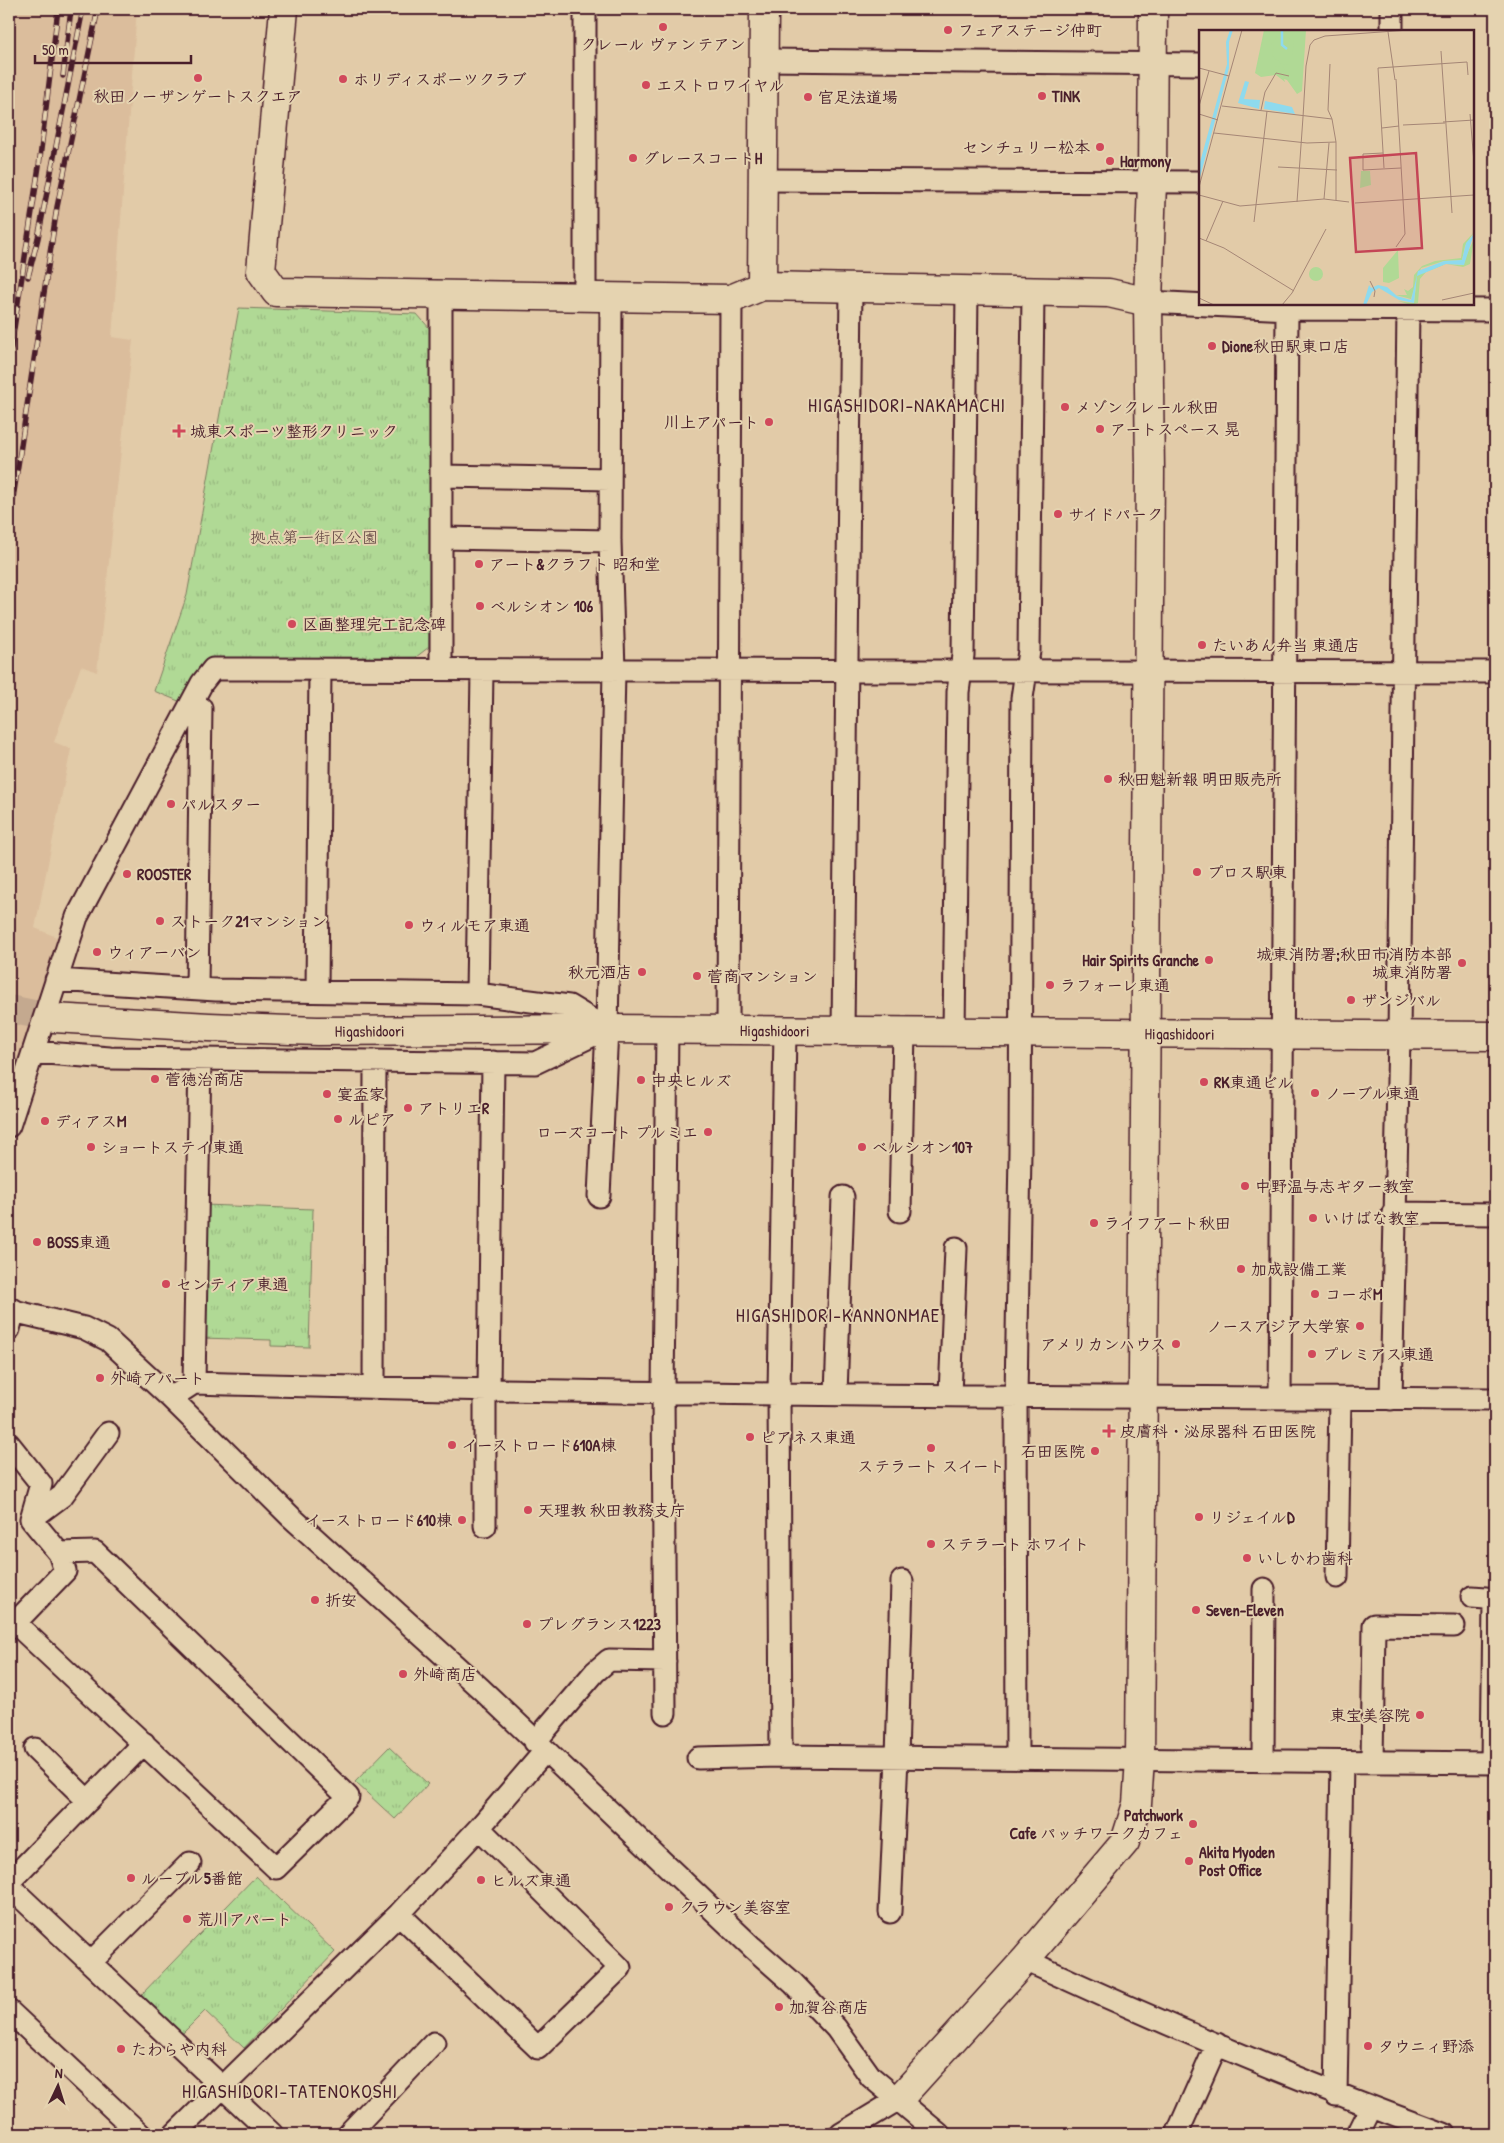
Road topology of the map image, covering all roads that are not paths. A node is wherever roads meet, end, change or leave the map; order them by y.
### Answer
1 (284, 9) edge
2 (585, 9) edge
3 (764, 9) edge
4 (1153, 9) edge
5 (1392, 9) edge
6 (1392, 30) edge
7 (764, 60) junction
8 (1154, 64) junction
9 (1199, 64) edge
10 (764, 180) junction
11 (1152, 182) junction
12 (1199, 182) edge
13 (762, 286) junction
14 (851, 288) junction
15 (967, 291) junction
16 (1033, 292) junction
17 (441, 296) junction
18 (585, 297) junction
19 (612, 298) junction
20 (731, 299) junction
21 (1148, 302) junction
22 (1199, 304) edge
23 (1218, 305) edge
24 (1287, 308) junction
25 (1398, 308) edge
26 (1495, 310) edge
27 (440, 476) junction
28 (610, 478) junction
29 (440, 538) junction
30 (610, 541) junction
31 (320, 669) junction
32 (441, 670) junction
33 (482, 670) junction
34 (614, 670) junction
35 (731, 671) junction
36 (848, 671) junction
37 (1402, 671) junction
38 (961, 672) junction
39 (1025, 672) junction
40 (1149, 672) junction
41 (1283, 672) junction
42 (1495, 672) edge
43 (191, 704) junction
44 (56, 980) junction
45 (197, 988) junction
46 (317, 991) junction
47 (477, 994) junction
48 (54, 1018) tunnel mouth
49 (607, 1029) junction
50 (667, 1030) junction
51 (728, 1031) junction
52 (785, 1031) junction
53 (843, 1031) junction
54 (904, 1032) junction
55 (954, 1033) junction
56 (1144, 1033) junction
57 (1019, 1034) junction
58 (1282, 1035) junction
59 (1399, 1036) junction
60 (1495, 1036) edge
61 (33, 1052) junction
62 (200, 1059) junction
63 (375, 1060) junction
64 (493, 1062) junction
65 (9, 1126) edge
66 (600, 1196) dead end
67 (843, 1196) dead end
68 (900, 1211) dead end
69 (1394, 1213) junction
70 (1495, 1214) edge
71 (956, 1248) dead end
72 (10, 1316) edge
73 (194, 1383) junction
74 (374, 1388) junction
75 (487, 1389) junction
76 (663, 1390) junction
77 (779, 1392) junction
78 (836, 1394) junction
79 (950, 1395) junction
80 (1016, 1396) junction
81 (171, 1398) junction
82 (1144, 1398) junction
83 (1280, 1398) junction
84 (1495, 1398) edge
85 (1340, 1399) junction
86 (1391, 1399) junction
87 (108, 1433) dead end
88 (9, 1444) edge
89 (31, 1518) junction
90 (485, 1526) dead end
91 (58, 1553) junction
92 (1337, 1577) dead end
93 (902, 1581) dead end
94 (1264, 1589) dead end
95 (1472, 1597) dead end
96 (1454, 1626) dead end
97 (665, 1661) junction
98 (665, 1713) dead end
99 (144, 1743) junction
100 (540, 1747) junction
101 (35, 1749) dead end
102 (781, 1756) junction
103 (1017, 1757) junction
104 (698, 1758) dead end
105 (898, 1758) junction
106 (1140, 1759) junction
107 (1263, 1760) junction
108 (1342, 1762) junction
109 (1372, 1762) junction
110 (1494, 1762) edge
111 (88, 1801) junction
112 (479, 1828) junction
113 (190, 1863) dead end
114 (9, 1884) edge
115 (890, 1912) dead end
116 (399, 1914) junction
117 (1025, 1960) junction
118 (91, 1962) junction
119 (9, 2011) edge
120 (434, 2043) dead end
121 (1217, 2044) junction
122 (223, 2086) junction
123 (1336, 2095) junction
124 (899, 2099) junction
125 (1372, 2108) junction
126 (267, 2133) edge
127 (140, 2134) edge
128 (175, 2134) edge
129 (348, 2134) edge
130 (841, 2134) edge
131 (939, 2134) edge
132 (1177, 2134) edge
133 (1358, 2134) edge
134 (1442, 2134) edge

1 - 17 street
2 - 18 street
3 - 7 street
4 - 8 street
5 - 6 street
7 - 8 street
7 - 10 street
8 - 9 street
8 - 11 street
10 - 11 street
10 - 13 street
11 - 12 street
11 - 21 street
13 - 14 street
13 - 20 street
14 - 15 street
14 - 36 street
15 - 16 street
15 - 38 street
16 - 21 street
16 - 39 street
17 - 18 street
17 - 27 street
18 - 19 street
19 - 20 street
19 - 28 street
20 - 35 street
21 - 22 street
21 - 40 street
23 - 24 street
24 - 25 street
24 - 41 street
25 - 26 street
25 - 37 street
27 - 28 street
27 - 29 street
28 - 30 street
29 - 30 street
29 - 32 street
30 - 34 street
31 - 32 street
31 - 43 street
31 - 46 street
32 - 33 street
33 - 34 street
33 - 47 street
34 - 35 street
34 - 49 street
35 - 36 street
35 - 51 street
36 - 38 street
36 - 53 street
37 - 41 street
37 - 42 street
37 - 59 street
38 - 39 street
38 - 55 street
39 - 40 street
39 - 57 street
40 - 41 street
40 - 56 street
41 - 58 street
43 - 44 street
43 - 45 street
44 - 45 street
44 - 61 street
45 - 46 street
46 - 47 street
47 - 49 street
48 - 49 street, Higashidoori
49 - 50 street, Higashidoori
49 - 64 street
49 - 66 street
50 - 51 street, Higashidoori
50 - 76 street
51 - 52 street, Higashidoori
52 - 53 street, Higashidoori
52 - 77 street
53 - 54 street, Higashidoori
54 - 55 street, Higashidoori
54 - 68 street
55 - 57 street, Higashidoori
56 - 57 street, Higashidoori
56 - 58 street, Higashidoori
56 - 82 street
57 - 80 street
58 - 59 street, Higashidoori
58 - 83 street
59 - 60 street, Higashidoori
59 - 69 street
61 - 62 street
61 - 65 street
62 - 63 street
62 - 73 street
63 - 64 street
63 - 74 street
64 - 75 street
67 - 78 street
69 - 70 street
69 - 86 street
71 - 79 street
72 - 81 street
73 - 74 street
73 - 81 street
74 - 75 street
75 - 76 street
75 - 90 street
76 - 77 street
76 - 97 street
77 - 78 street
77 - 102 street
78 - 79 street
79 - 80 street
80 - 82 street
80 - 103 street
81 - 100 street
82 - 83 street
82 - 106 street
83 - 85 street
84 - 86 street
85 - 86 street
85 - 92 street
87 - 89 street
88 - 89 street
89 - 91 street
91 - 99 street
91 - 99 street
93 - 105 street
94 - 107 street
95 - 110 street
96 - 109 street
97 - 98 street
97 - 100 street
99 - 111 street
100 - 112 street
100 - 124 street
101 - 111 street
102 - 104 street
102 - 105 street
103 - 105 street
103 - 106 street
105 - 115 street
106 - 107 street
106 - 117 street
107 - 108 street
108 - 109 street
108 - 123 street
109 - 110 street
111 - 114 street
112 - 116 street
112 - 116 street
113 - 118 street
114 - 118 street
116 - 122 street
117 - 121 street
117 - 124 street
118 - 122 street
119 - 127 street
120 - 129 street
121 - 123 street
121 - 132 street
122 - 126 street
122 - 128 street
123 - 125 street
124 - 130 street
124 - 131 street
125 - 133 street
125 - 134 street

